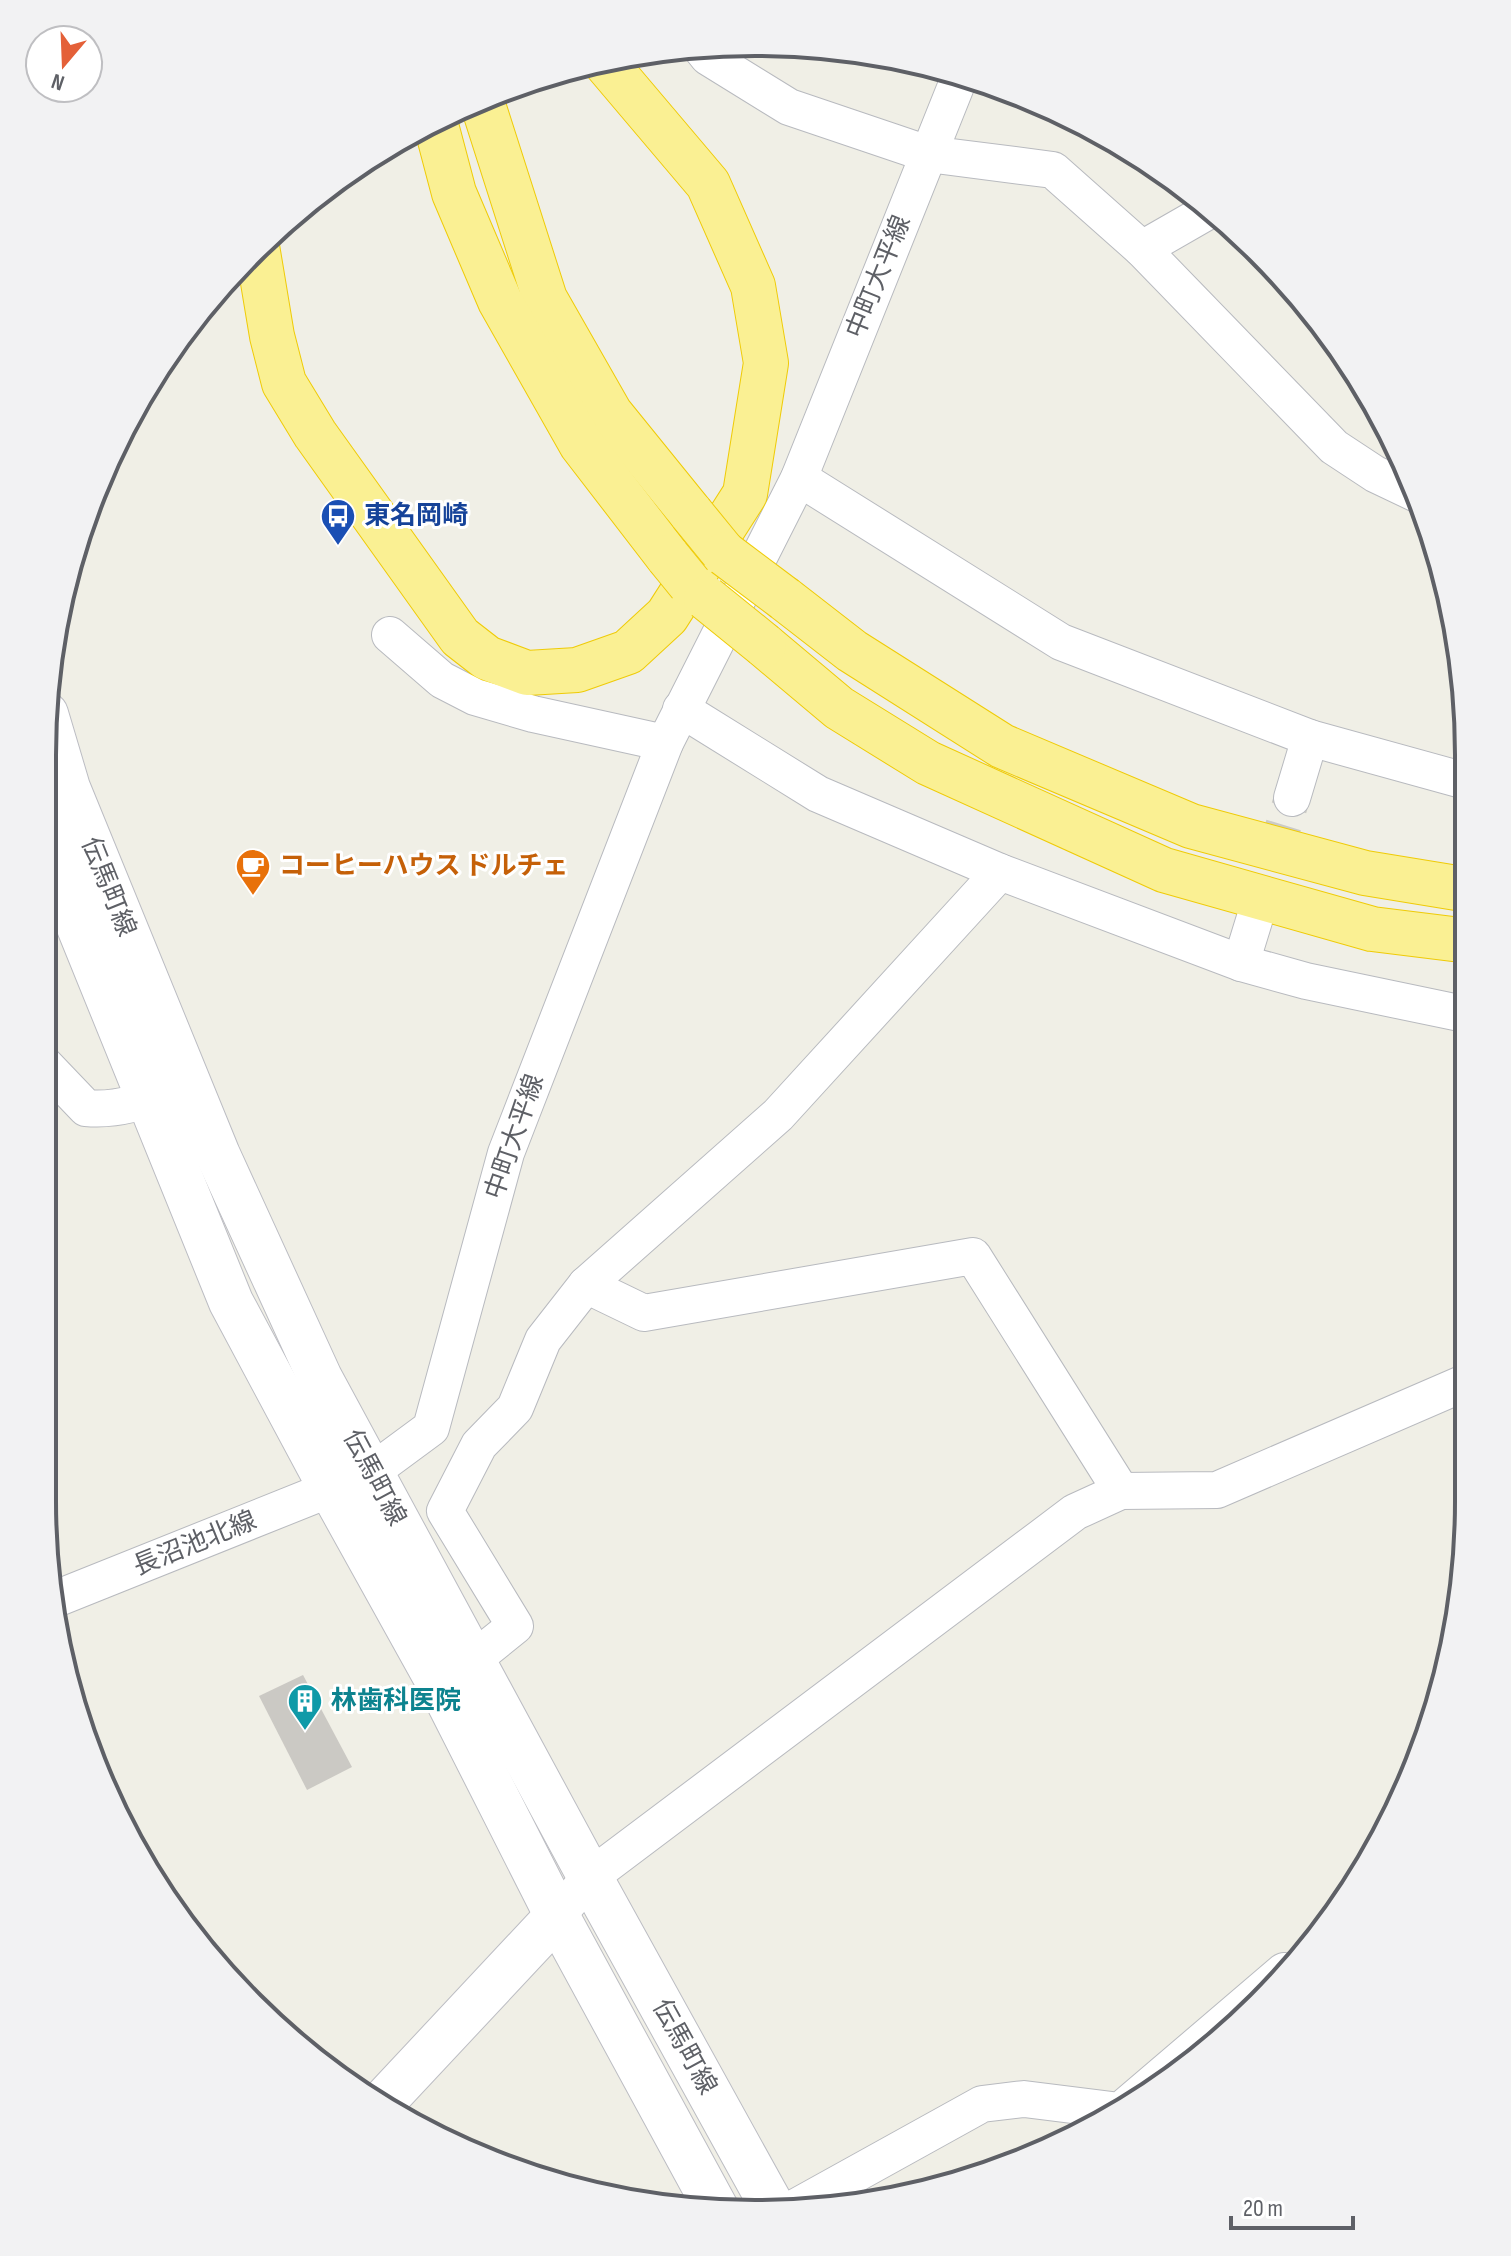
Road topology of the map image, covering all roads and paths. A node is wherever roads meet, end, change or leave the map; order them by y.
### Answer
1 (708, 57) edge
2 (612, 71) edge
3 (956, 86) edge
4 (485, 110) edge
5 (438, 132) edge
6 (928, 154) junction
7 (1200, 216) edge
8 (1142, 249) junction
9 (260, 262) edge
10 (799, 478) junction
11 (1401, 487) edge
12 (390, 635) dead end
13 (681, 709) junction
14 (1310, 738) junction
15 (665, 743) junction
16 (56, 748) edge
17 (1455, 778) edge
18 (1292, 798) tunnel mouth
19 (56, 871) edge
20 (1000, 872) junction
21 (1455, 888) edge
22 (1257, 911) tunnel mouth
23 (1455, 939) edge
24 (1241, 963) junction
25 (1455, 1012) edge
26 (56, 1077) edge
27 (189, 1083) junction
28 (148, 1100) junction
29 (586, 1285) junction
30 (1455, 1387) edge
31 (370, 1473) junction
32 (331, 1489) junction
33 (1121, 1491) junction
34 (63, 1596) edge
35 (474, 1659) junction
36 (590, 1877) junction
37 (557, 1916) junction
38 (389, 2096) edge
39 (1101, 2108) edge
40 (813, 2198) edge
41 (711, 2199) edge
42 (768, 2200) edge

1 - 6 street
2 - 9 highway
3 - 6 street, 中町大平線
4 - 21 highway, bridge
5 - 23 highway, bridge
6 - 8 street
6 - 10 street, 中町大平線
7 - 8 street
8 - 11 street
10 - 13 street, 中町大平線
10 - 14 street
12 - 15 street
13 - 15 street, 中町大平線
13 - 20 street
14 - 17 street
14 - 18 street
15 - 31 street, 中町大平線
16 - 27 street, 伝馬町線
19 - 28 street, 伝馬町線
20 - 24 street
20 - 29 street
22 - 24 street
24 - 25 street
26 - 28 street
27 - 28 street
27 - 31 street, 伝馬町線
28 - 32 street, 伝馬町線
29 - 33 street
29 - 35 street
30 - 33 street
31 - 32 street, 中町大平線
31 - 35 street, 伝馬町線
32 - 34 street, 長沼池北線
32 - 37 street, 伝馬町線
33 - 36 street
35 - 36 street, 伝馬町線
36 - 37 street
36 - 42 street, 伝馬町線
37 - 38 street
37 - 41 street, 伝馬町線
39 - 40 street

